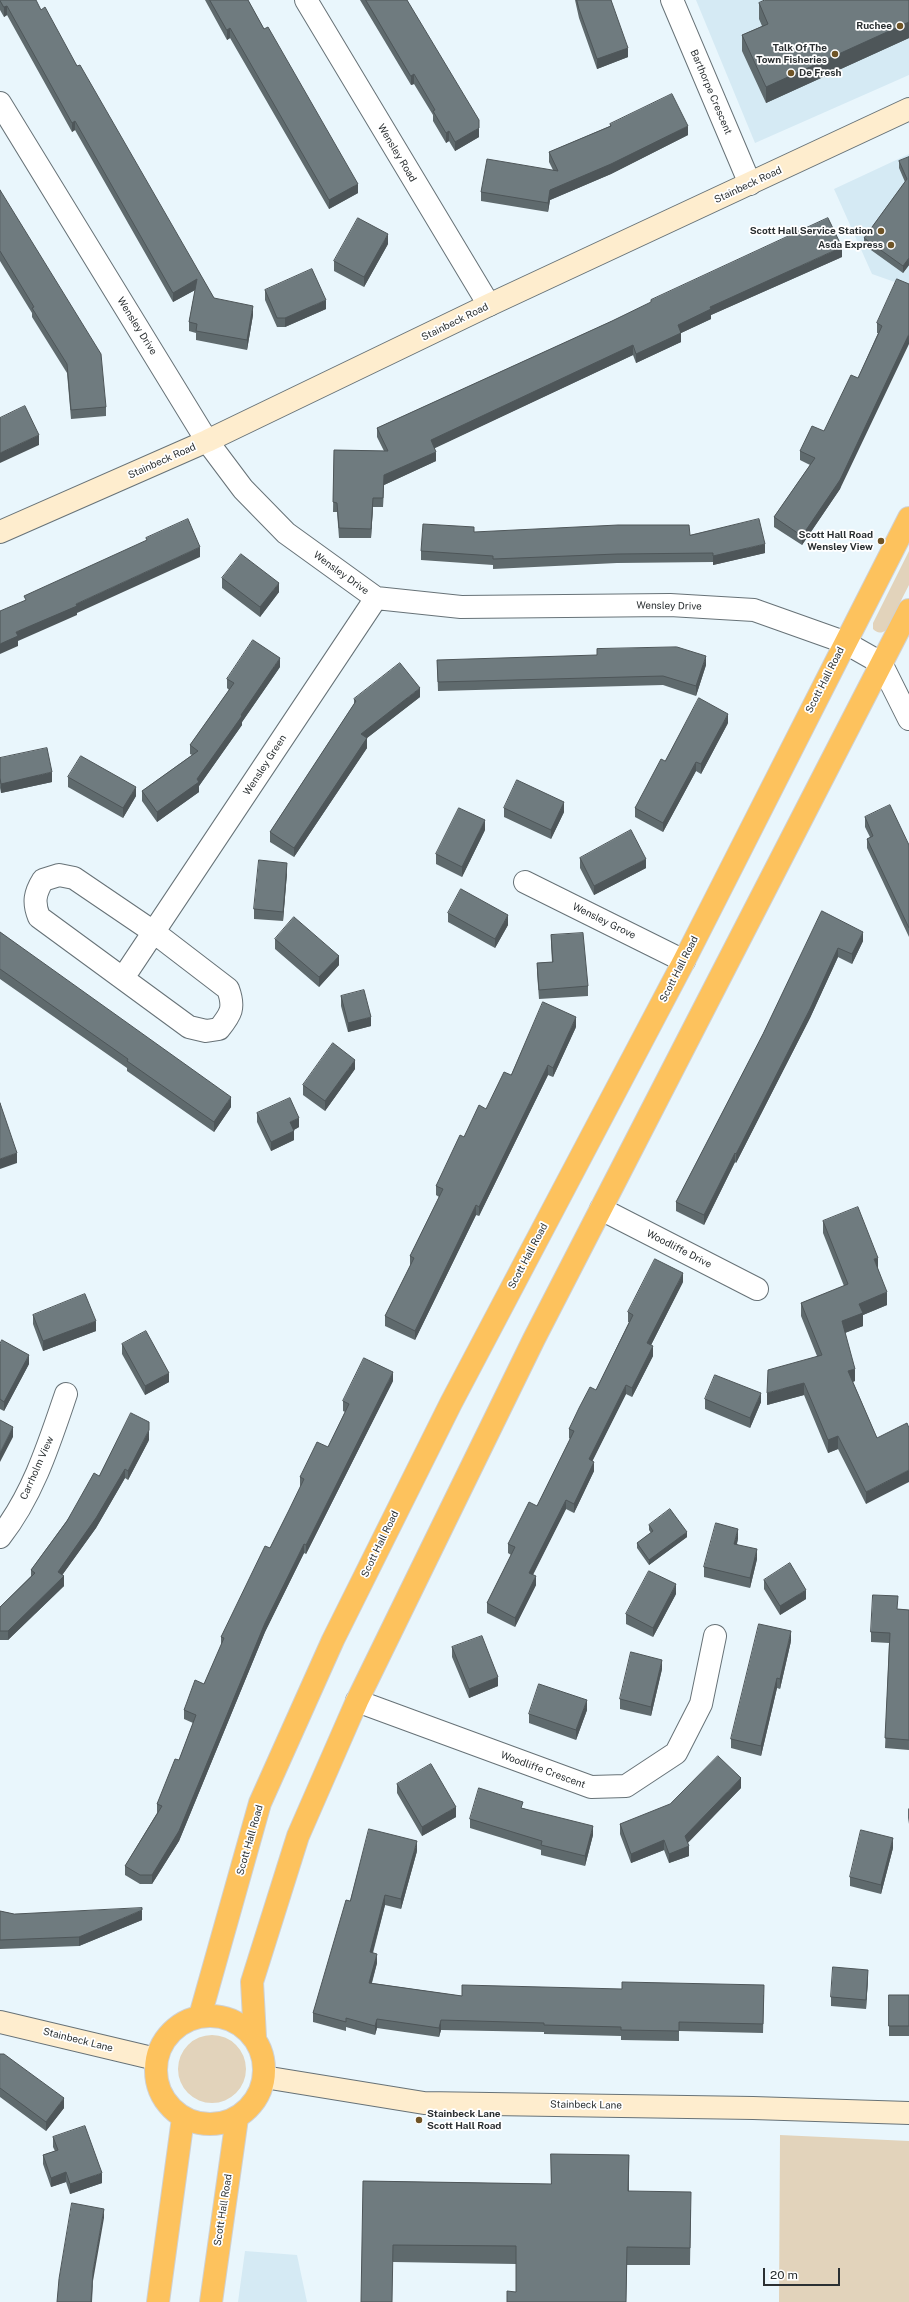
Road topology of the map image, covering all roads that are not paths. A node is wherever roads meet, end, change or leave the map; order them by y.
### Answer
1 (306, 0) edge
2 (672, 0) edge
3 (0, 104) edge
4 (909, 109) edge
5 (750, 184) junction
6 (489, 305) junction
7 (207, 441) junction
8 (909, 518) edge
9 (0, 532) edge
10 (376, 598) junction
11 (909, 610) edge
12 (844, 642) junction
13 (881, 663) junction
14 (894, 685) junction
15 (866, 692) junction
16 (909, 719) edge
17 (525, 882) dead end
18 (155, 933) junction
19 (684, 961) junction
20 (123, 978) junction
21 (601, 1209) junction
22 (757, 1288) dead end
23 (66, 1394) dead end
24 (0, 1537) edge
25 (715, 1636) dead end
26 (357, 1702) junction
27 (200, 2016) junction
28 (0, 2022) edge
29 (255, 2037) junction
30 (156, 2059) junction
31 (264, 2077) junction
32 (909, 2113) edge
33 (183, 2118) junction
34 (237, 2118) junction
35 (158, 2302) edge
36 (211, 2302) edge

1 - 6 street, Wensley Road
2 - 5 street, Barthorpe Crescent
3 - 7 street, Wensley Drive
4 - 5 street, Stainbeck Road
5 - 6 street, Stainbeck Road
6 - 7 street, Stainbeck Road
7 - 9 street, Stainbeck Road
7 - 10 street, Wensley Drive
8 - 12 highway, Scott Hall Road
10 - 12 street, Wensley Drive
10 - 18 street, Wensley Green
11 - 13 highway
12 - 13 street, Wensley Drive
12 - 19 highway, Scott Hall Road
13 - 14 street, Wensley Drive
13 - 15 highway
14 - 15 street
14 - 16 street, Wensley Drive
15 - 21 highway
17 - 19 street, Wensley Grove
18 - 20 street, Wensley Green
18 - 20 street
18 - 20 street
19 - 27 highway, Scott Hall Road
21 - 22 street, Woodliffe Drive
21 - 26 highway
23 - 24 street, Carrholm View
25 - 26 street, Woodliffe Crescent
26 - 29 highway
27 - 29 highway
27 - 30 highway
28 - 30 street, Stainbeck Lane
29 - 31 highway
30 - 33 highway
31 - 32 street, Stainbeck Lane
31 - 34 highway
33 - 34 highway
33 - 35 highway
34 - 36 highway, Scott Hall Road

